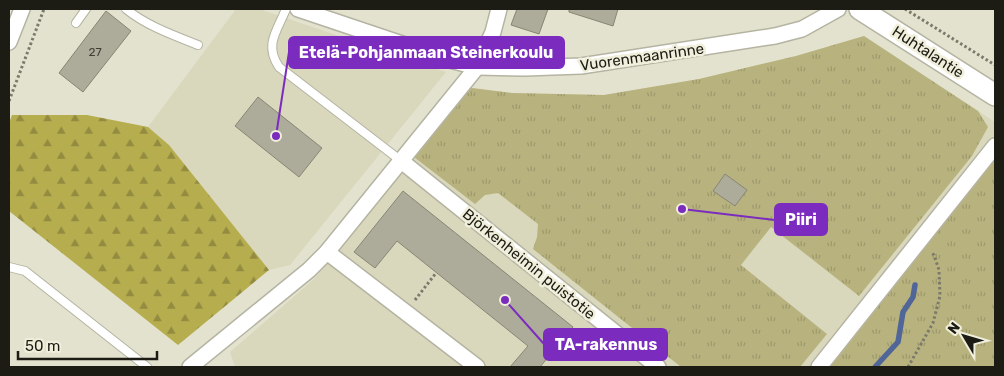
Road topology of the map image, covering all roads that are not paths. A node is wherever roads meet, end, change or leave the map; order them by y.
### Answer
1 (22, 9) edge
2 (86, 9) edge
3 (126, 9) edge
4 (286, 9) edge
5 (298, 9) edge
6 (499, 9) edge
7 (838, 9) edge
8 (860, 9) edge
9 (76, 23) dead end
10 (9, 42) edge
11 (198, 45) dead end
12 (477, 68) junction
13 (995, 95) edge
14 (995, 146) edge
15 (400, 160) junction
16 (327, 252) junction
17 (9, 266) edge
18 (147, 367) edge
19 (190, 367) edge
20 (477, 367) edge
21 (658, 367) edge
22 (819, 367) edge

1 - 10 street
2 - 9 lane
3 - 11 lane
4 - 15 lane
5 - 12 street, Vuorenmaanrinne
6 - 12 street
7 - 12 street, Vuorenmaanrinne
8 - 13 main road, Huhtalantie
12 - 15 street
14 - 22 street
15 - 16 street
15 - 21 street, Björkenheimin puistotie
16 - 19 street
16 - 20 street
17 - 18 lane

